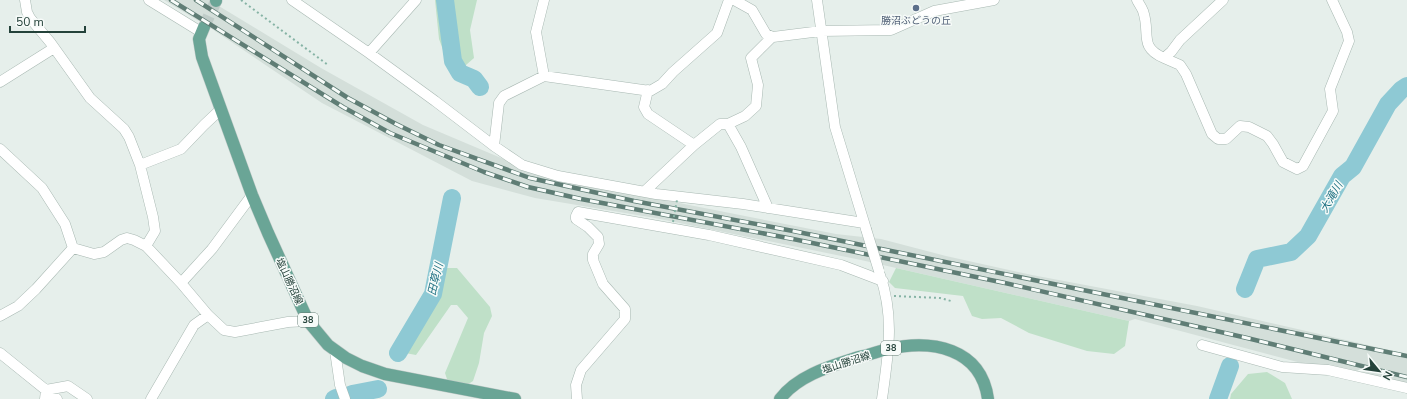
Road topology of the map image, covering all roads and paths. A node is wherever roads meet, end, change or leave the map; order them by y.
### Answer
1 (25, 0) edge
2 (149, 0) edge
3 (241, 0) edge
4 (292, 0) edge
5 (416, 0) edge
6 (544, 0) edge
7 (729, 0) edge
8 (734, 0) edge
9 (818, 0) edge
10 (994, 0) edge
11 (1137, 0) edge
12 (1223, 0) edge
13 (1332, 0) edge
14 (203, 30) joint
15 (821, 31) junction
16 (772, 37) junction
17 (54, 48) junction
18 (369, 53) junction
19 (1164, 58) junction
20 (328, 65) dead end
21 (544, 76) junction
22 (0, 82) edge
23 (648, 90) junction
24 (221, 109) junction
25 (728, 124) junction
26 (694, 145) junction
27 (494, 146) junction
28 (0, 150) edge
29 (140, 165) junction
30 (645, 191) junction
31 (252, 195) junction
32 (677, 200) dead end
33 (768, 208) junction
34 (673, 222) dead end
35 (865, 226) junction
36 (146, 246) junction
37 (73, 248) junction
38 (881, 276) junction
39 (181, 283) junction
40 (887, 296) junction
41 (951, 300) dead end
42 (208, 315) junction
43 (0, 316) edge
44 (308, 321) junction
45 (1202, 345) dead end
46 (889, 349) junction
47 (335, 351) junction
48 (0, 352) edge
49 (12, 363) junction
50 (0, 364) edge
51 (1407, 388) edge
52 (45, 395) edge
53 (477, 395) edge
54 (57, 399) edge
55 (87, 399) edge
56 (150, 399) edge
57 (345, 399) edge
58 (515, 399) edge
59 (577, 399) edge
60 (780, 399) edge
61 (882, 399) edge
62 (988, 399) edge

1 - 17 street
2 - 14 street
3 - 20 path
4 - 18 street
5 - 18 street
6 - 21 street
7 - 23 street
8 - 16 street
9 - 15 street
10 - 15 street
11 - 19 street
12 - 19 street
13 - 19 street
14 - 24 main road, 塩山勝沼線 / 38
15 - 16 street
15 - 35 street
16 - 25 street
17 - 22 street
17 - 29 street
18 - 27 street
21 - 23 street
21 - 27 street
23 - 26 street
24 - 29 street
24 - 31 main road, 塩山勝沼線 / 38
25 - 26 street
25 - 33 street
26 - 30 street
27 - 30 street
28 - 37 street
29 - 36 street
30 - 33 street
31 - 39 street
31 - 44 main road, 塩山勝沼線 / 38
32 - 34 path, bridge
33 - 35 street
35 - 38 street, bridge
36 - 37 street
36 - 39 street
37 - 43 street
38 - 40 street
38 - 59 street
39 - 42 street
40 - 41 path
40 - 46 street
42 - 44 street
42 - 56 street
44 - 47 main road, 塩山勝沼線 / 38
45 - 51 street
46 - 60 main road, 塩山勝沼線 / 38
46 - 61 street
46 - 62 main road, 塩山勝沼線 / 38
47 - 53 main road, 塩山勝沼線 / 38
47 - 57 street
48 - 49 street
49 - 50 street
49 - 52 street
52 - 54 street
52 - 55 street
53 - 58 main road, 塩山勝沼線 / 38

